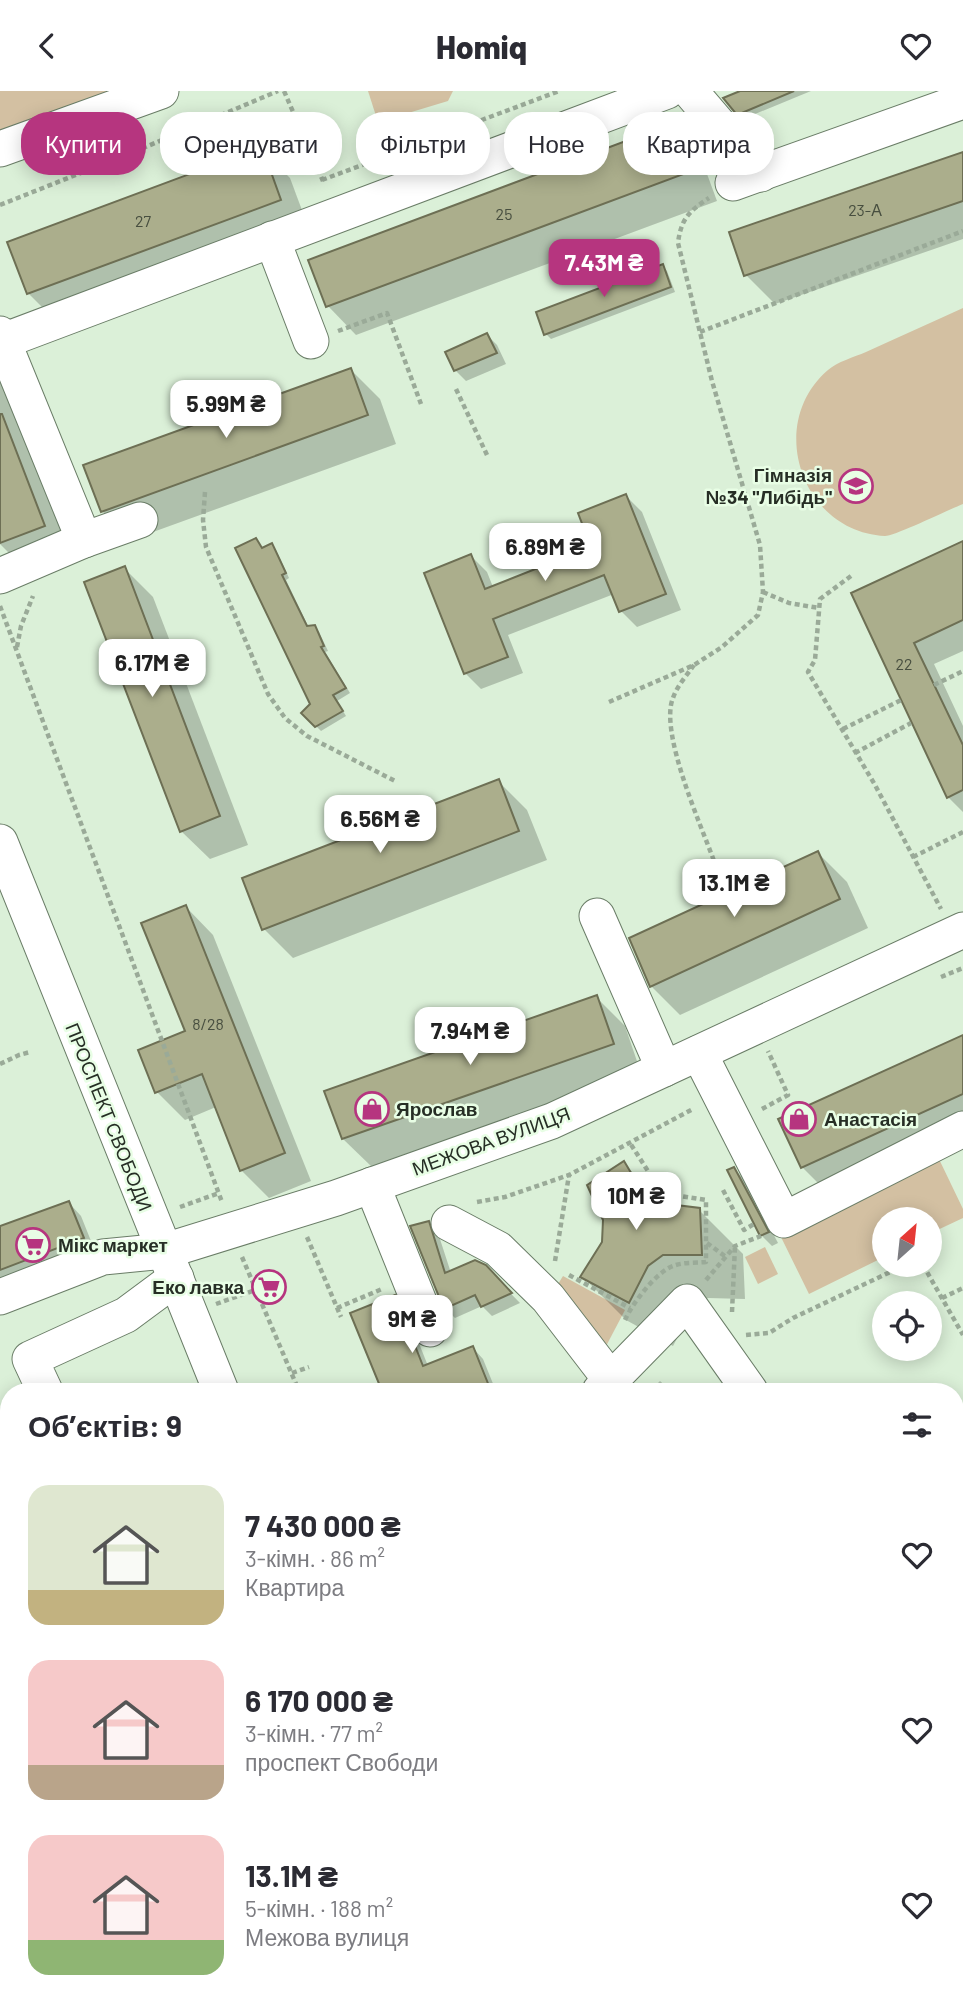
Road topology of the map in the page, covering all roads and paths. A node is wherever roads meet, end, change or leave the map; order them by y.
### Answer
1 (161, 91) edge
2 (278, 91) edge
3 (284, 91) edge
4 (559, 91) edge
5 (667, 92) edge
6 (945, 101) edge
7 (0, 149) edge
8 (747, 178) junction
9 (322, 180) junction
10 (0, 205) edge
11 (337, 214) junction
12 (963, 231) edge
13 (272, 239) junction
14 (700, 332) junction
15 (1, 338) edge
16 (311, 341) joint
17 (456, 389) dead end
18 (421, 404) dead end
19 (487, 455) dead end
20 (205, 492) dead end
21 (140, 520) dead end
22 (84, 540) junction
23 (0, 576) edge
24 (851, 576) dead end
25 (763, 592) junction
26 (0, 606) edge
27 (819, 608) junction
28 (694, 664) junction
29 (963, 671) edge
30 (934, 685) dead end
31 (901, 701) dead end
32 (609, 702) dead end
33 (911, 723) dead end
34 (843, 729) junction
35 (855, 753) junction
36 (397, 782) dead end
37 (963, 832) edge
38 (0, 842) edge
39 (913, 857) junction
40 (714, 861) dead end
41 (597, 916) dead end
42 (953, 922) edge
43 (768, 1050) dead end
44 (30, 1052) dead end
45 (699, 1053) junction
46 (0, 1064) edge
47 (664, 1069) junction
48 (727, 1109) junction
49 (963, 1129) edge
50 (630, 1143) junction
51 (569, 1175) junction
52 (372, 1185) junction
53 (226, 1210) dead end
54 (457, 1214) joint
55 (307, 1236) dead end
56 (707, 1243) junction
57 (726, 1257) junction
58 (170, 1264) junction
59 (554, 1266) dead end
60 (246, 1269) dead end
61 (565, 1272) dead end
62 (880, 1277) edge
63 (963, 1288) edge
64 (0, 1297) edge
65 (942, 1298) joint
66 (687, 1302) junction
67 (341, 1317) dead end
68 (732, 1319) dead end
69 (430, 1329) dead end
70 (963, 1335) edge
71 (750, 1347) dead end
72 (309, 1367) dead end
73 (292, 1373) junction
74 (41, 1383) edge
75 (217, 1383) edge
76 (296, 1383) edge
77 (603, 1383) edge
78 (608, 1383) edge
79 (744, 1383) edge

1 - 7 street
2 - 10 path
3 - 9 path
4 - 9 path
5 - 8 street
5 - 11 street
6 - 8 street
8 - 14 path
9 - 11 path
11 - 13 street
12 - 14 path
13 - 15 street
13 - 16 street
14 - 25 path
15 - 22 street
16 - 18 path
17 - 19 path
20 - 36 path
21 - 22 street
22 - 23 street
24 - 27 path
25 - 27 path
25 - 28 path
26 - 53 path
27 - 34 path
28 - 32 path
28 - 40 path
29 - 30 path
31 - 34 path
33 - 35 path
34 - 35 path
35 - 39 path
37 - 39 path
38 - 58 street, ПРОСПЕКТ СВОБОДИ
39 - 42 path
41 - 47 street
42 - 45 street, МЕЖОВА ВУЛИЦЯ
43 - 48 path
44 - 46 path
45 - 47 street, МЕЖОВА ВУЛИЦЯ
45 - 48 street
47 - 52 street, МЕЖОВА ВУЛИЦЯ
48 - 49 street
48 - 50 path
50 - 51 path
50 - 56 path
51 - 54 path
51 - 59 path
52 - 58 street, МЕЖОВА ВУЛИЦЯ
52 - 69 street
54 - 77 street
55 - 67 path
56 - 57 path
56 - 61 path
57 - 66 path
57 - 68 path
58 - 64 street, МЕЖОВА ВУЛИЦЯ
58 - 74 street
58 - 75 street, ПРОСПЕКТ СВОБОДИ
60 - 73 path
62 - 71 path
63 - 65 path
65 - 70 path
66 - 78 street
66 - 79 street
72 - 73 path
73 - 76 path

